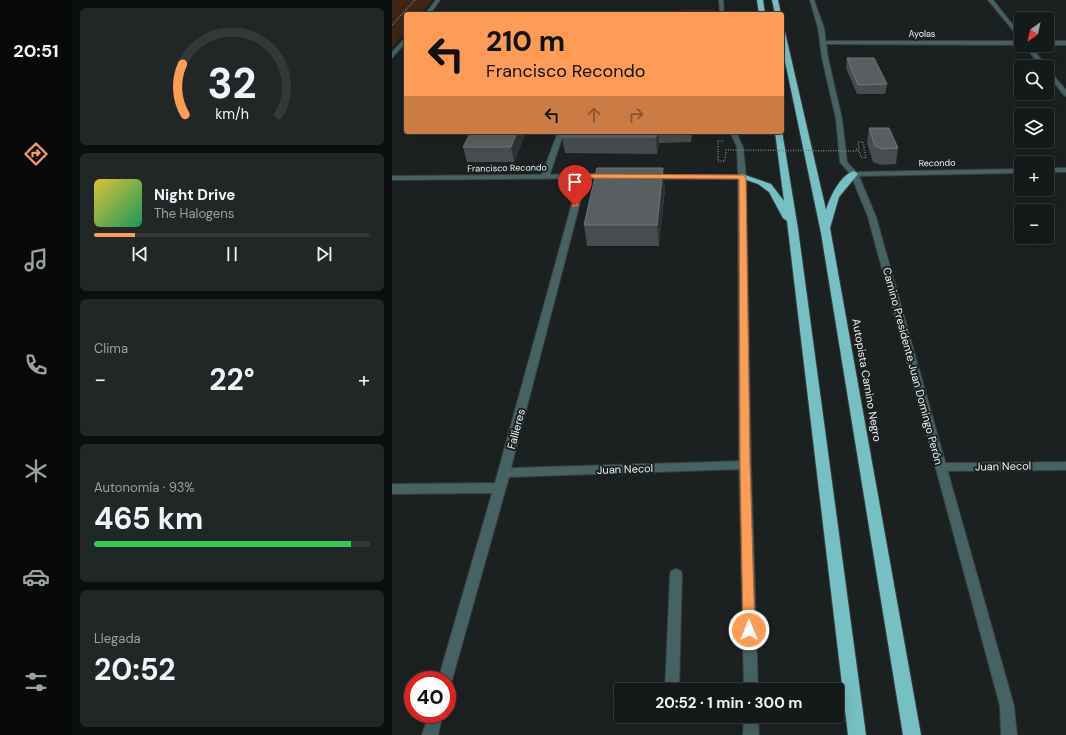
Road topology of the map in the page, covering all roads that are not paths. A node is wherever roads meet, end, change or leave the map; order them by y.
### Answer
1 (438, 0) edge
2 (721, 0) edge
3 (760, 0) edge
4 (775, 0) edge
5 (812, 0) edge
6 (990, 0) edge
7 (429, 12) edge
8 (722, 12) edge
9 (762, 12) edge
10 (778, 12) edge
11 (1014, 29) edge
12 (784, 41) edge
13 (404, 42) edge
14 (822, 43) junction
15 (1014, 43) edge
16 (1054, 43) edge
17 (1066, 43) edge
18 (1032, 52) edge
19 (392, 56) edge
20 (1039, 60) edge
21 (1054, 79) edge
22 (1066, 94) edge
23 (560, 134) edge
24 (734, 134) edge
25 (779, 134) edge
26 (1054, 170) edge
27 (1066, 170) edge
28 (1014, 171) edge
29 (854, 174) junction
30 (583, 176) junction
31 (615, 176) edge
32 (639, 176) edge
33 (545, 177) junction
34 (742, 177) junction
35 (392, 178) edge
36 (793, 229) junction
37 (826, 233) junction
38 (745, 465) junction
39 (1066, 466) edge
40 (941, 467) junction
41 (504, 473) junction
42 (500, 488) junction
43 (392, 489) edge
44 (676, 574) dead end
45 (448, 671) edge
46 (672, 683) edge
47 (751, 683) edge
48 (433, 723) edge
49 (751, 723) edge
50 (430, 735) edge
51 (751, 735) edge
52 (857, 735) edge
53 (912, 735) edge
54 (1009, 735) edge

1 - 7 street
2 - 8 street
3 - 9 highway
4 - 10 highway
5 - 14 street, Camino Presidente Juan Domingo Perón
6 - 11 street
12 - 37 highway, Autopista Camino Negro
13 - 19 street
14 - 15 street, Ayolas
14 - 29 street, Camino Presidente Juan Domingo Perón
16 - 17 street
18 - 20 street
21 - 22 street
23 - 33 street
24 - 34 street
25 - 36 highway
26 - 27 street
28 - 29 street, Recondo
29 - 37 highway
29 - 40 street, Camino Presidente Juan Domingo Perón
30 - 31 street, Francisco Recondo
30 - 33 street, Francisco Recondo
30 - 41 street, Fallieres
32 - 34 street
33 - 35 street, Francisco Recondo
34 - 36 highway
34 - 38 street
36 - 52 highway
37 - 53 highway, Autopista Camino Negro
38 - 41 street, Juan Necol
38 - 47 street
39 - 40 street, Juan Necol
40 - 54 street, Camino Presidente Juan Domingo Perón
41 - 42 street, Fallieres
42 - 43 street
42 - 45 street, Fallieres
44 - 46 street
48 - 50 street
49 - 51 street

